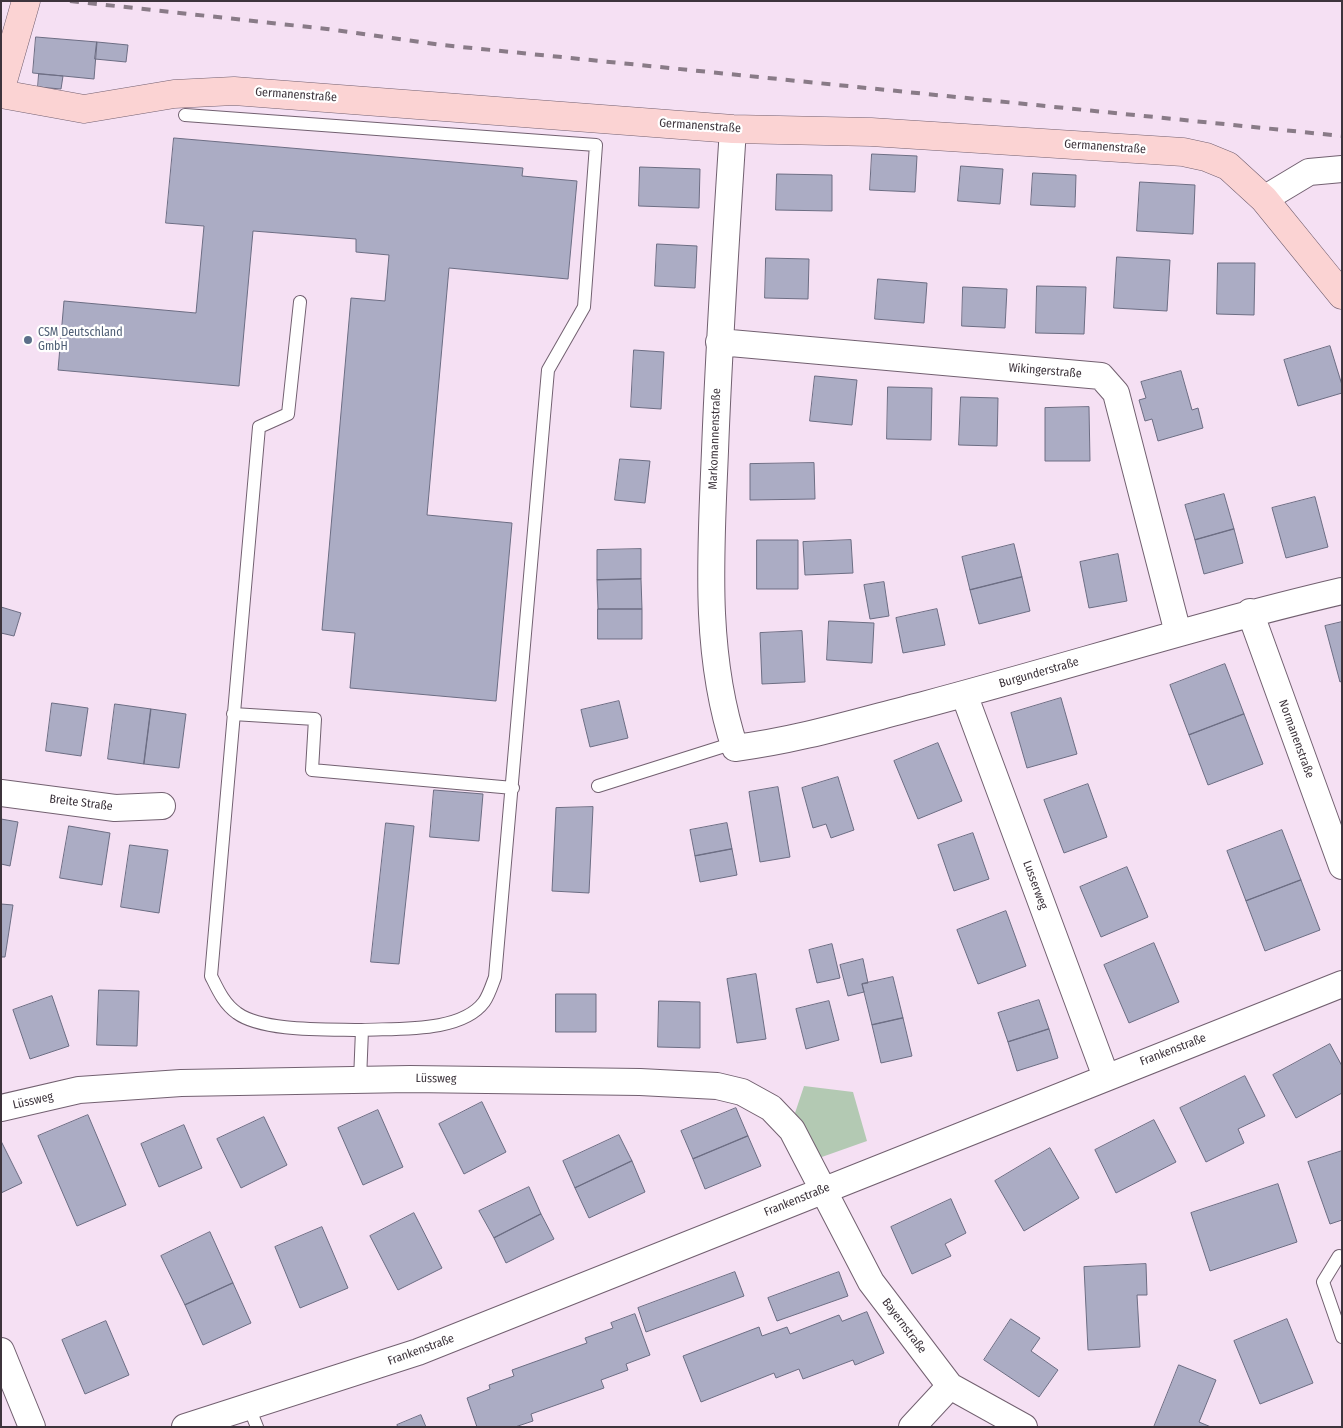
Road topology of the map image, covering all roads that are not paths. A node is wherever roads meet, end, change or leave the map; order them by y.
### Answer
1 (26, 1) edge
2 (1, 88) edge
3 (1, 94) edge
4 (185, 115) dead end
5 (733, 129) junction
6 (1342, 169) edge
7 (1264, 199) junction
8 (1342, 295) edge
9 (300, 302) dead end
10 (719, 342) junction
11 (1342, 591) edge
12 (1250, 612) junction
13 (1178, 633) junction
14 (964, 694) junction
15 (233, 714) junction
16 (735, 745) junction
17 (598, 786) dead end
18 (512, 788) junction
19 (1, 794) edge
20 (162, 806) dead end
21 (1342, 866) edge
22 (1342, 984) edge
23 (362, 1030) junction
24 (1106, 1077) junction
25 (360, 1080) junction
26 (1, 1108) edge
27 (822, 1190) junction
28 (1339, 1256) dead end
29 (1342, 1337) edge
30 (1, 1351) edge
31 (950, 1386) junction
32 (253, 1417) edge
33 (32, 1427) edge
34 (185, 1427) edge
35 (912, 1427) edge
36 (1024, 1427) edge

1 - 2 street
3 - 5 street, Germanenstraße
4 - 18 lane
5 - 7 street, Germanenstraße
5 - 10 street, Markomannenstraße
6 - 7 street
7 - 8 street, Germanenstraße
9 - 15 lane
10 - 13 street, Wikingerstraße
10 - 16 street, Markomannenstraße
11 - 12 street, Burgunderstraße
12 - 13 street, Burgunderstraße
12 - 21 street, Normanenstraße
13 - 14 street, Burgunderstraße
14 - 16 street, Burgunderstraße
14 - 24 street, Lusserweg
15 - 18 lane
15 - 23 lane
16 - 17 lane
18 - 23 lane
19 - 20 street, Breite Straße
22 - 24 street, Frankenstraße
23 - 25 lane
24 - 27 street, Frankenstraße
25 - 26 street, Lüssweg
25 - 27 street, Lüssweg
27 - 31 street, Bayernstraße
27 - 32 street, Frankenstraße
28 - 29 lane
30 - 33 street
31 - 35 street
31 - 36 street, Bayernstraße
32 - 34 street, Frankenstraße

